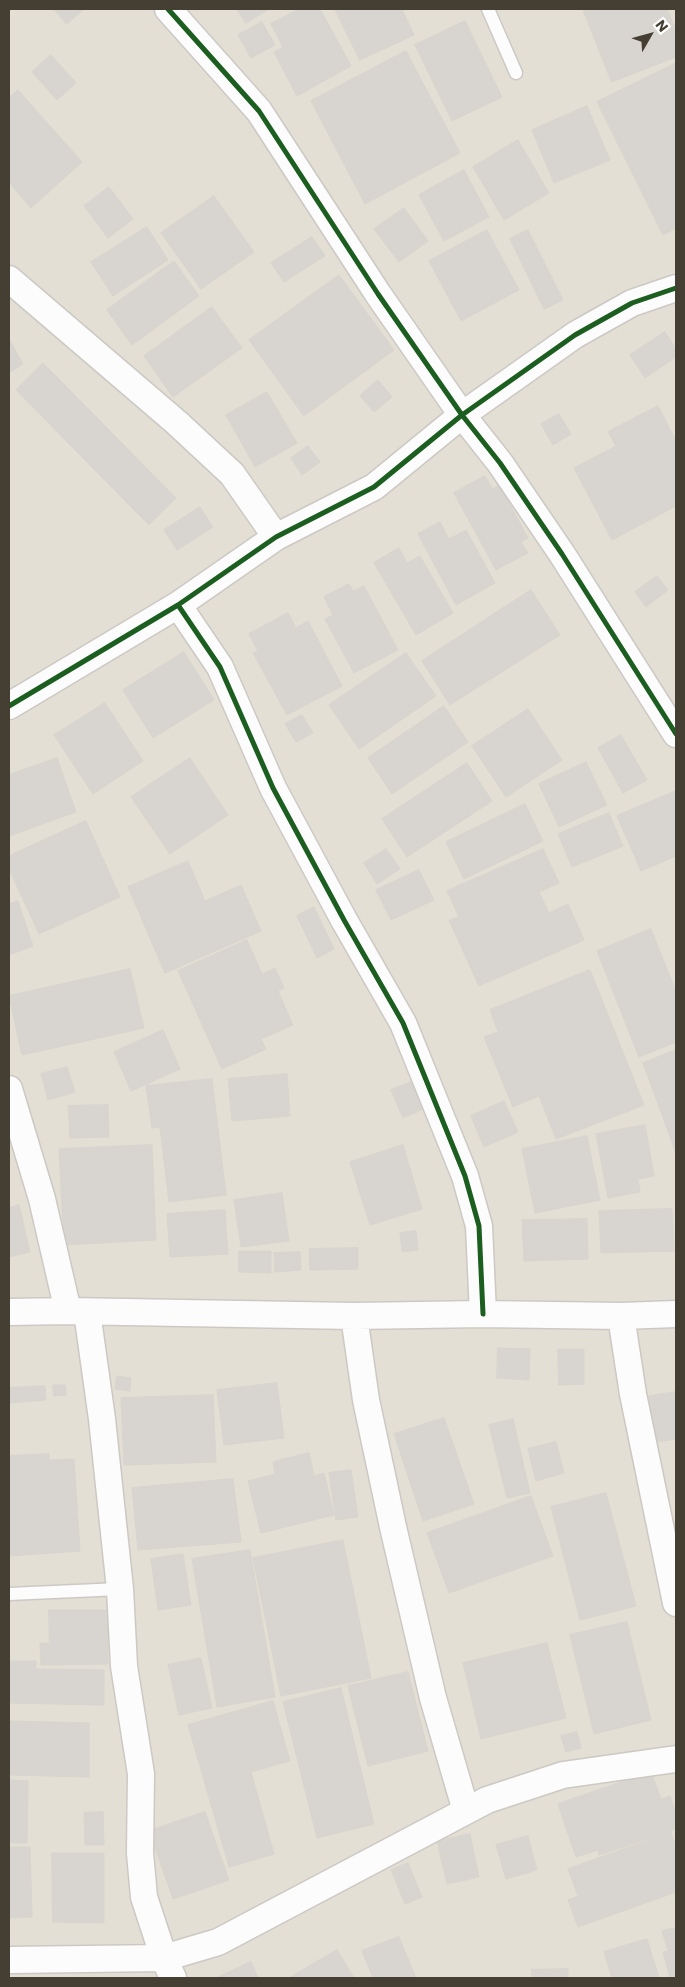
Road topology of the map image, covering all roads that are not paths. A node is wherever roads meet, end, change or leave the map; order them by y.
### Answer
1 (168, 9) edge
2 (488, 9) edge
3 (516, 73) dead end
4 (9, 279) edge
5 (676, 288) edge
6 (462, 415) junction
7 (276, 537) junction
8 (178, 605) junction
9 (9, 706) edge
10 (676, 734) edge
11 (9, 1089) edge
12 (78, 1311) junction
13 (9, 1312) edge
14 (482, 1314) junction
15 (676, 1314) edge
16 (354, 1316) junction
17 (621, 1316) junction
18 (120, 1589) junction
19 (9, 1594) edge
20 (676, 1603) edge
21 (676, 1759) edge
22 (466, 1811) junction
23 (9, 1960) edge
24 (168, 1968) edge

1 - 6 street
2 - 3 lane
4 - 7 street
5 - 6 street
6 - 7 street
6 - 10 street
7 - 8 street
8 - 9 street
8 - 14 street
11 - 12 street
12 - 13 street
12 - 16 street
12 - 18 street
14 - 16 street
14 - 17 street
15 - 17 street
16 - 22 street
17 - 20 street
18 - 19 lane
18 - 24 street
21 - 22 street
22 - 24 street
23 - 24 street

